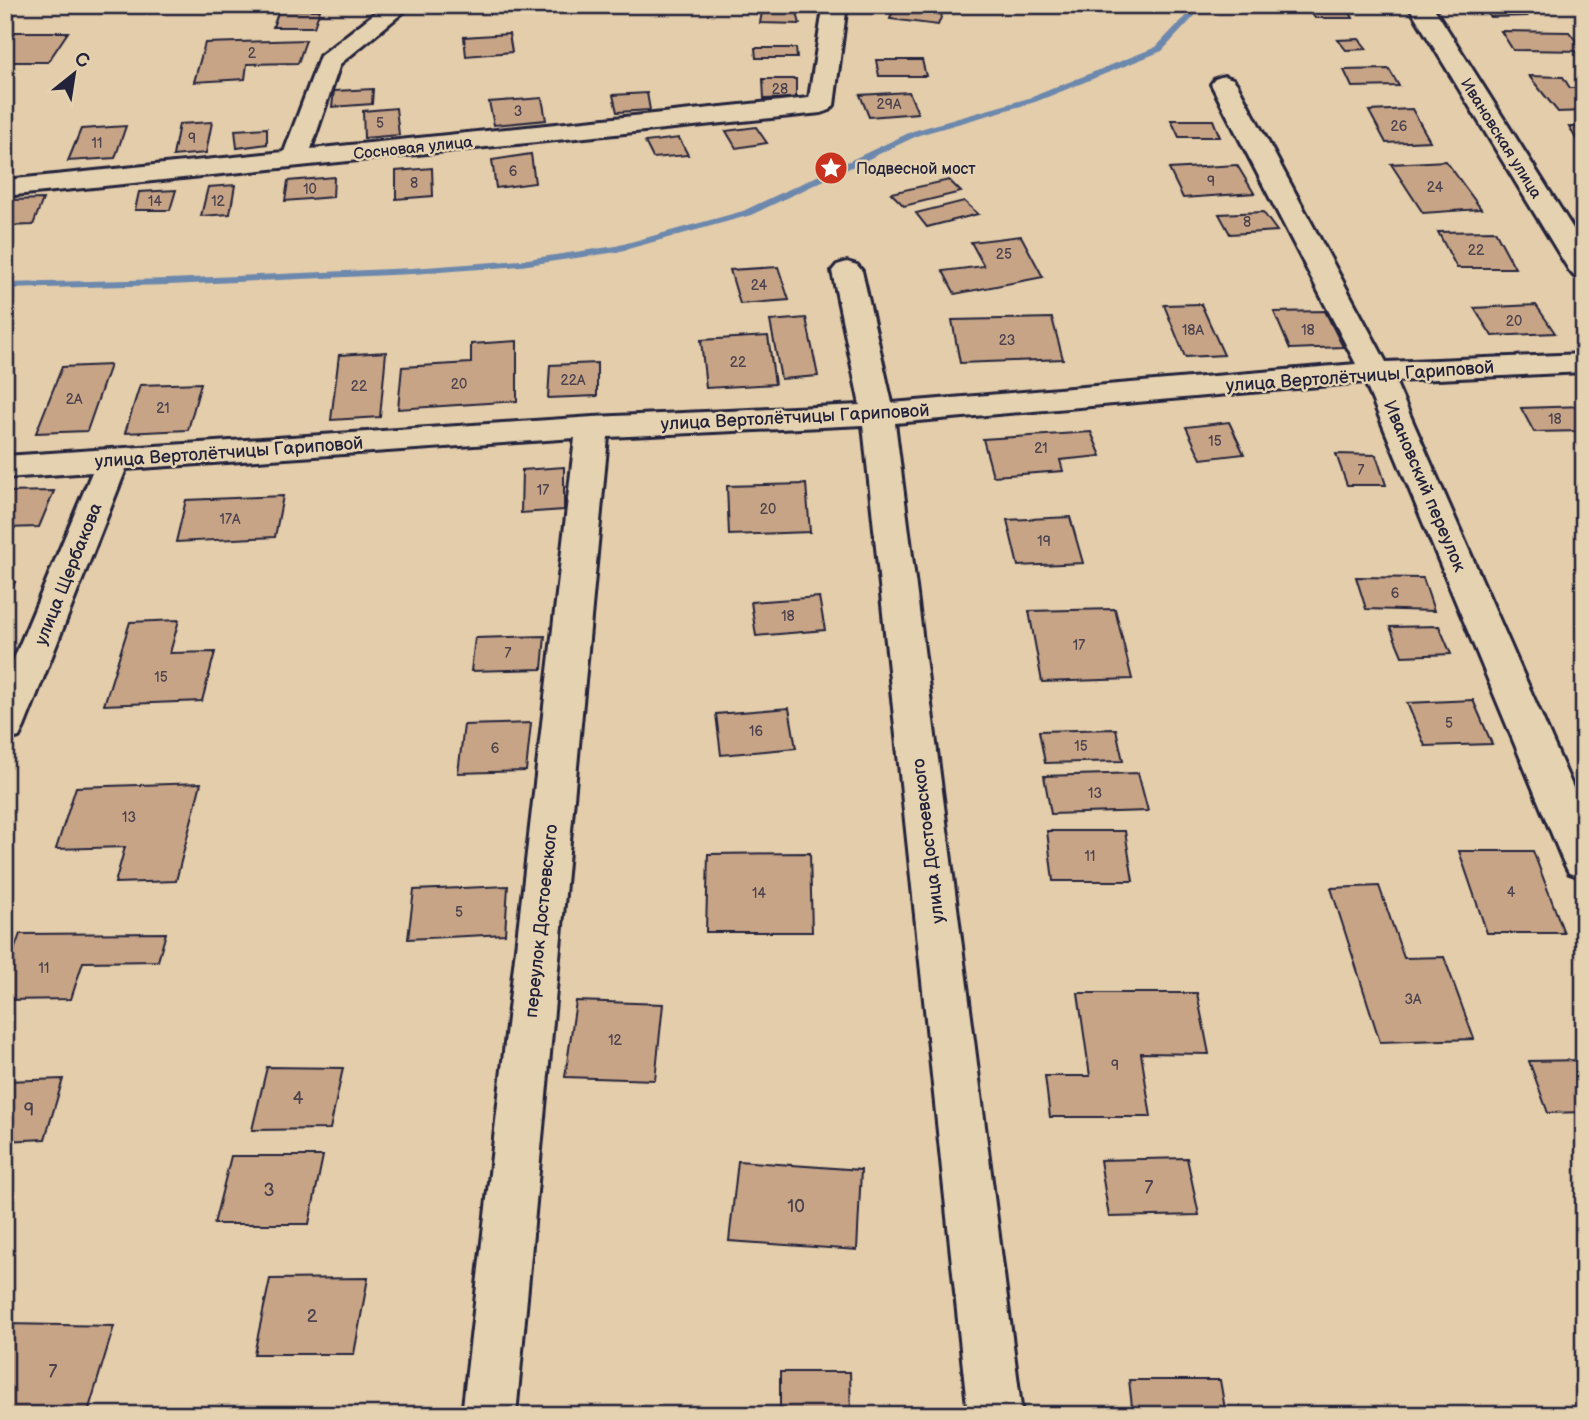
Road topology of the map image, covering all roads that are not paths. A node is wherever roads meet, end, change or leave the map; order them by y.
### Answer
1 (400, 5) edge
2 (841, 5) edge
3 (1420, 5) edge
4 (1224, 84) dead end
5 (295, 160) junction
6 (5, 188) edge
7 (1584, 270) edge
8 (847, 271) dead end
9 (1584, 363) edge
10 (1376, 372) junction
11 (878, 414) junction
12 (593, 427) junction
13 (114, 459) junction
14 (5, 467) edge
15 (5, 727) edge
16 (1584, 861) edge
17 (489, 1415) edge
18 (995, 1415) edge

1 - 5 street
2 - 5 street, Сосновая улица
3 - 7 street, Ивановская улица
4 - 10 street, Ивановский переулок
5 - 6 street, Сосновая улица
8 - 11 street, улица Достоевского
9 - 10 street, улица Вертолётчицы Гариповой
10 - 11 street, улица Вертолётчицы Гариповой
10 - 16 street, Ивановский переулок
11 - 12 street, улица Вертолётчицы Гариповой
11 - 18 street, улица Достоевского
12 - 13 street, улица Вертолётчицы Гариповой
12 - 17 street, переулок Достоевского
13 - 14 street, улица Вертолётчицы Гариповой
13 - 15 street, улица Щербакова

